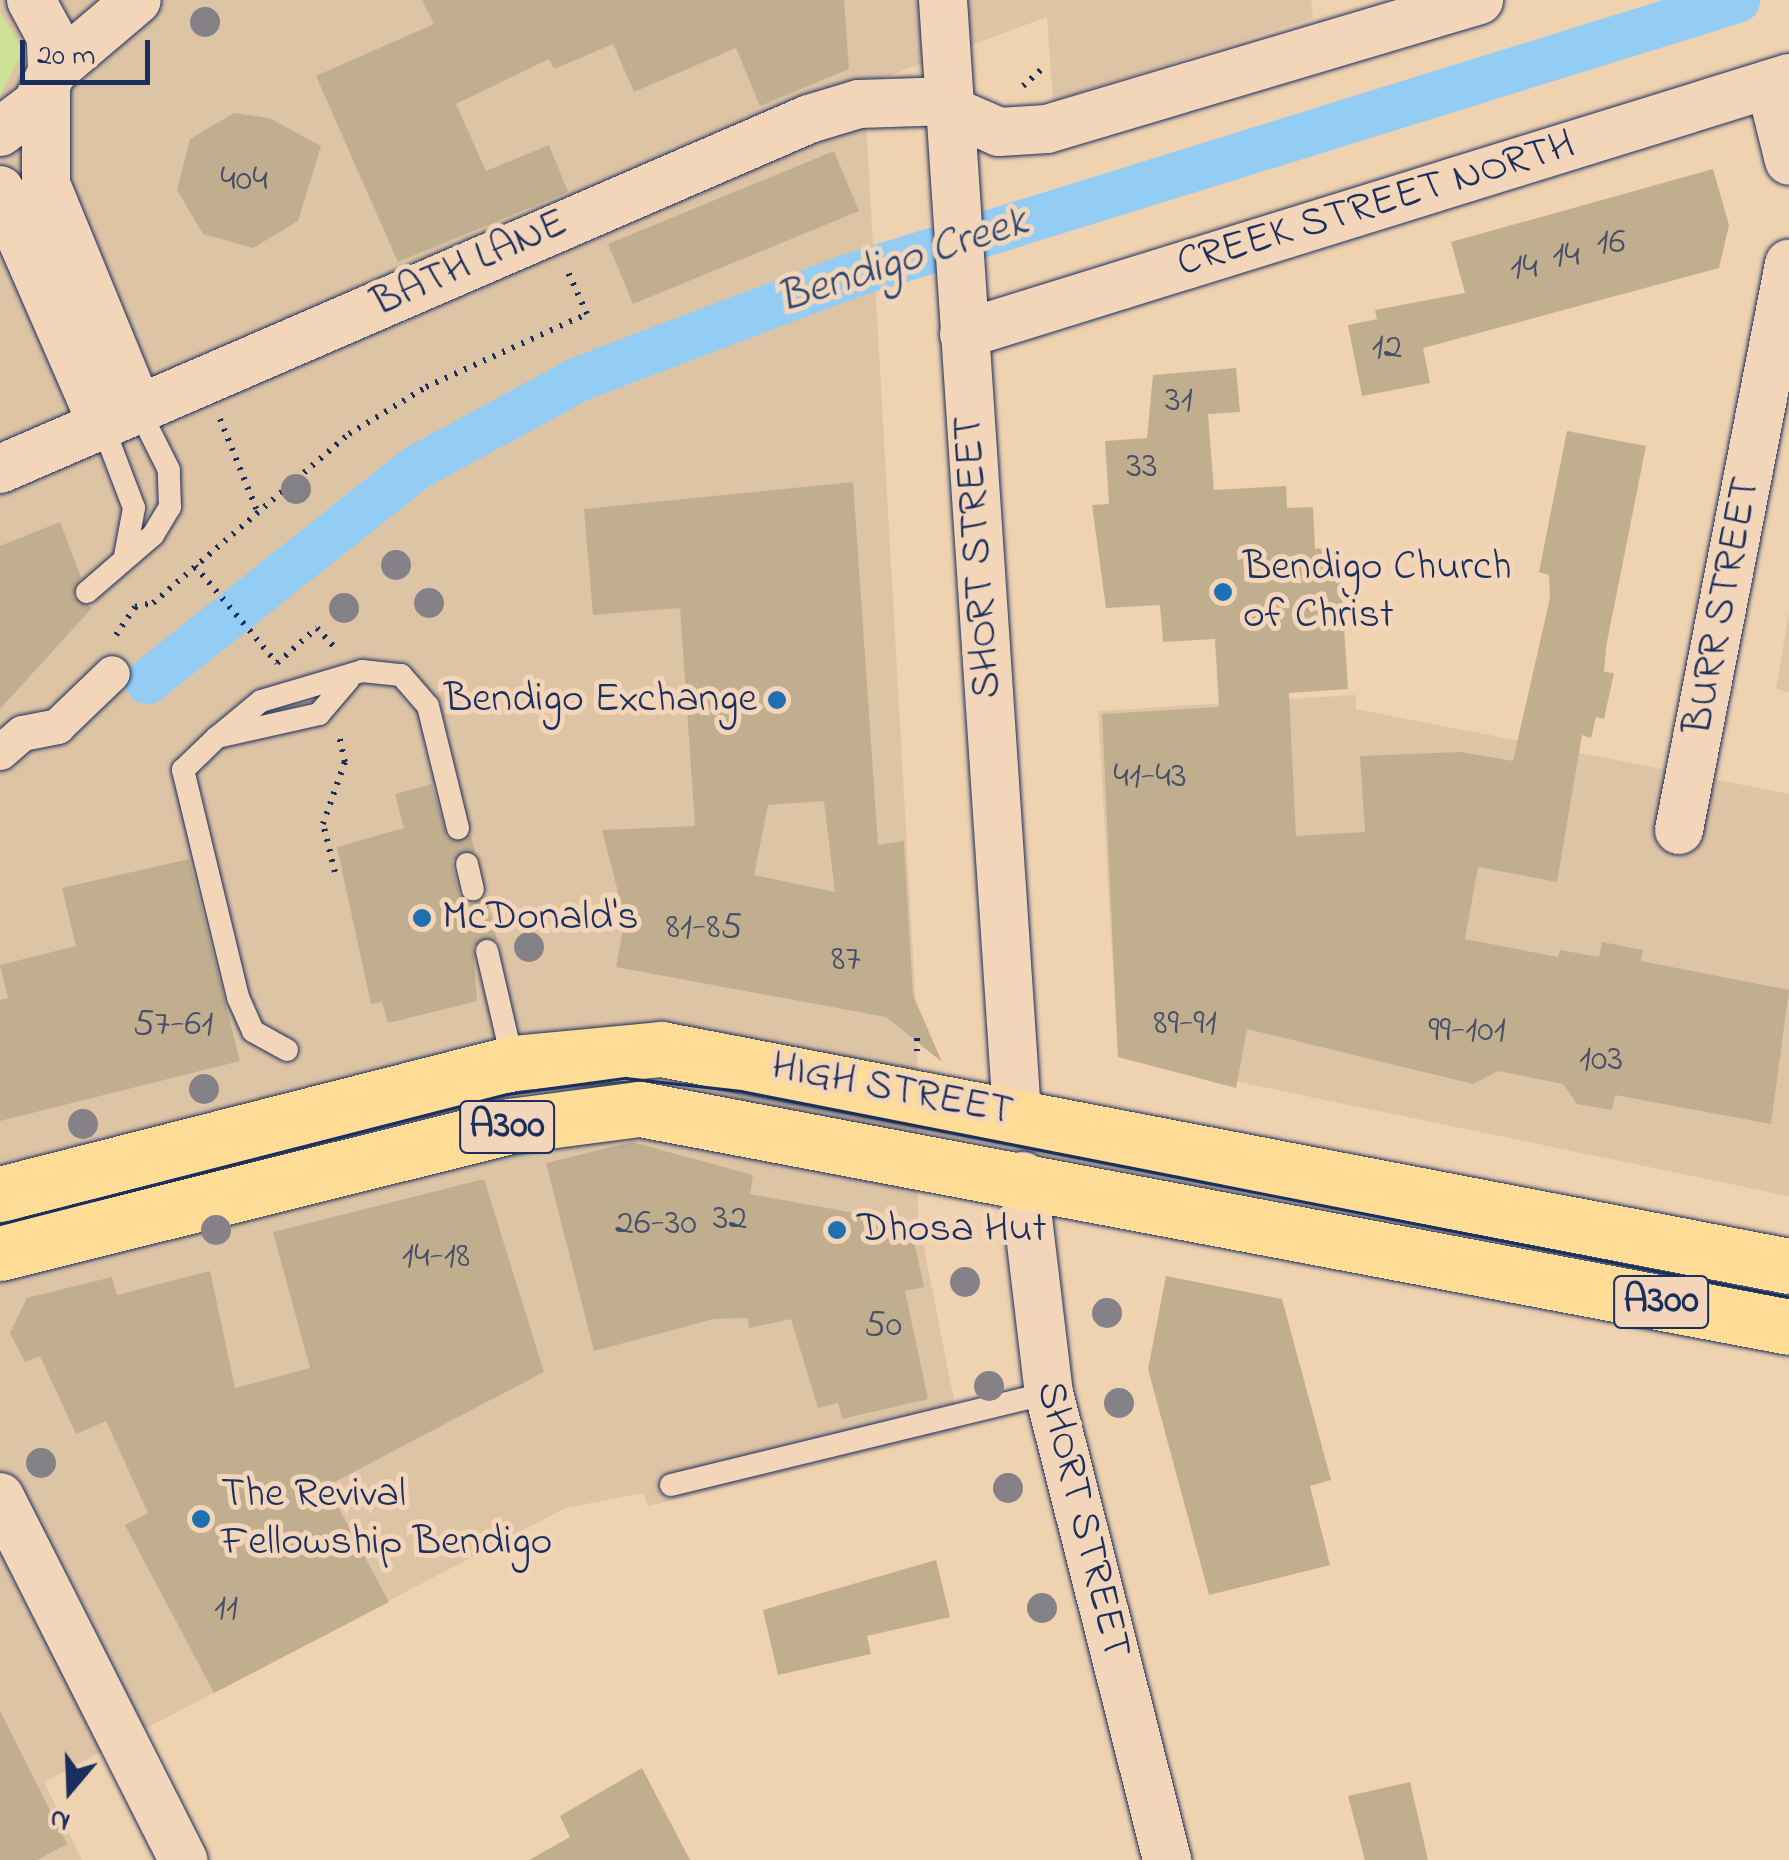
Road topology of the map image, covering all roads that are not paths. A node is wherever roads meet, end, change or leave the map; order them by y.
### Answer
1 (31, 0) edge
2 (137, 0) edge
3 (943, 0) edge
4 (1479, 0) edge
5 (49, 81) junction
6 (1780, 81) edge
7 (950, 106) junction
8 (0, 132) edge
9 (1789, 161) edge
10 (0, 190) edge
11 (1789, 264) edge
12 (98, 309) junction
13 (963, 316) junction
14 (207, 390) junction
15 (120, 416) junction
16 (0, 469) edge
17 (123, 560) junction
18 (88, 592) dead end
19 (112, 674) road end
20 (0, 752) edge
21 (458, 828) dead end
22 (1679, 830) dead end
23 (467, 864) dead end
24 (472, 890) dead end
25 (487, 951) dead end
26 (287, 1050) dead end
27 (512, 1063) junction
28 (307, 1113) junction
29 (1017, 1114) junction
30 (325, 1172) junction
31 (1023, 1176) junction
32 (0, 1194) edge
33 (0, 1253) edge
34 (1789, 1266) edge
35 (1789, 1327) edge
36 (1049, 1393) junction
37 (672, 1485) dead end
38 (0, 1497) edge
39 (183, 1860) edge
40 (1167, 1860) edge

1 - 5 street
2 - 5 street
3 - 7 street, SHORT STREET
4 - 7 street
5 - 8 street
5 - 12 street
6 - 9 street
6 - 13 street, CREEK STREET NORTH
7 - 13 street, SHORT STREET
7 - 14 street, BATH LANE
10 - 15 street
11 - 22 street, BURR STREET
12 - 14 street
12 - 15 street
13 - 29 street, SHORT STREET
14 - 15 street, BATH LANE
15 - 16 street, BATH LANE
15 - 17 lane
15 - 17 lane
17 - 18 lane
19 - 20 street
21 - 26 lane
23 - 24 lane
25 - 27 lane
27 - 28 highway, HIGH STREET / A300
27 - 29 highway, HIGH STREET / A300
28 - 30 highway
28 - 32 highway, HIGH STREET / A300
29 - 31 highway
29 - 34 highway, HIGH STREET / A300
30 - 31 highway, HIGH STREET / A300
30 - 33 highway, HIGH STREET / A300
31 - 35 highway, HIGH STREET / A300
31 - 36 street, SHORT STREET
36 - 37 lane
36 - 40 street, SHORT STREET
38 - 39 street

